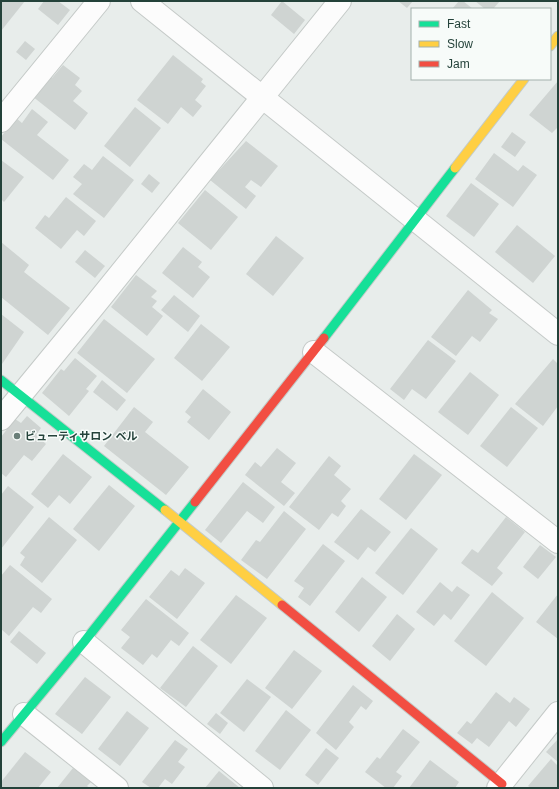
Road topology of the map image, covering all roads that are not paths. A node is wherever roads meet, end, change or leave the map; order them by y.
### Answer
1 (99, 1) edge
2 (142, 1) edge
3 (340, 1) edge
4 (558, 36) edge
5 (551, 45) edge
6 (523, 80) edge
7 (262, 97) junction
8 (1, 120) edge
9 (415, 220) junction
10 (558, 334) edge
11 (314, 352) junction
12 (1, 380) edge
13 (20, 396) junction
14 (1, 419) edge
15 (179, 521) junction
16 (558, 542) edge
17 (84, 642) junction
18 (558, 713) edge
19 (24, 714) junction
20 (1, 742) edge
21 (500, 786) edge
22 (116, 788) edge
23 (262, 788) edge

1 - 8 street
2 - 7 street
3 - 7 street
4 - 5 street
6 - 9 street
7 - 9 street
7 - 13 street
9 - 10 street
9 - 11 street
11 - 15 street
11 - 16 street
12 - 13 street
13 - 14 street
13 - 15 street
15 - 17 street
15 - 21 street
17 - 19 street
17 - 23 street
18 - 21 street
19 - 20 street
19 - 22 street

